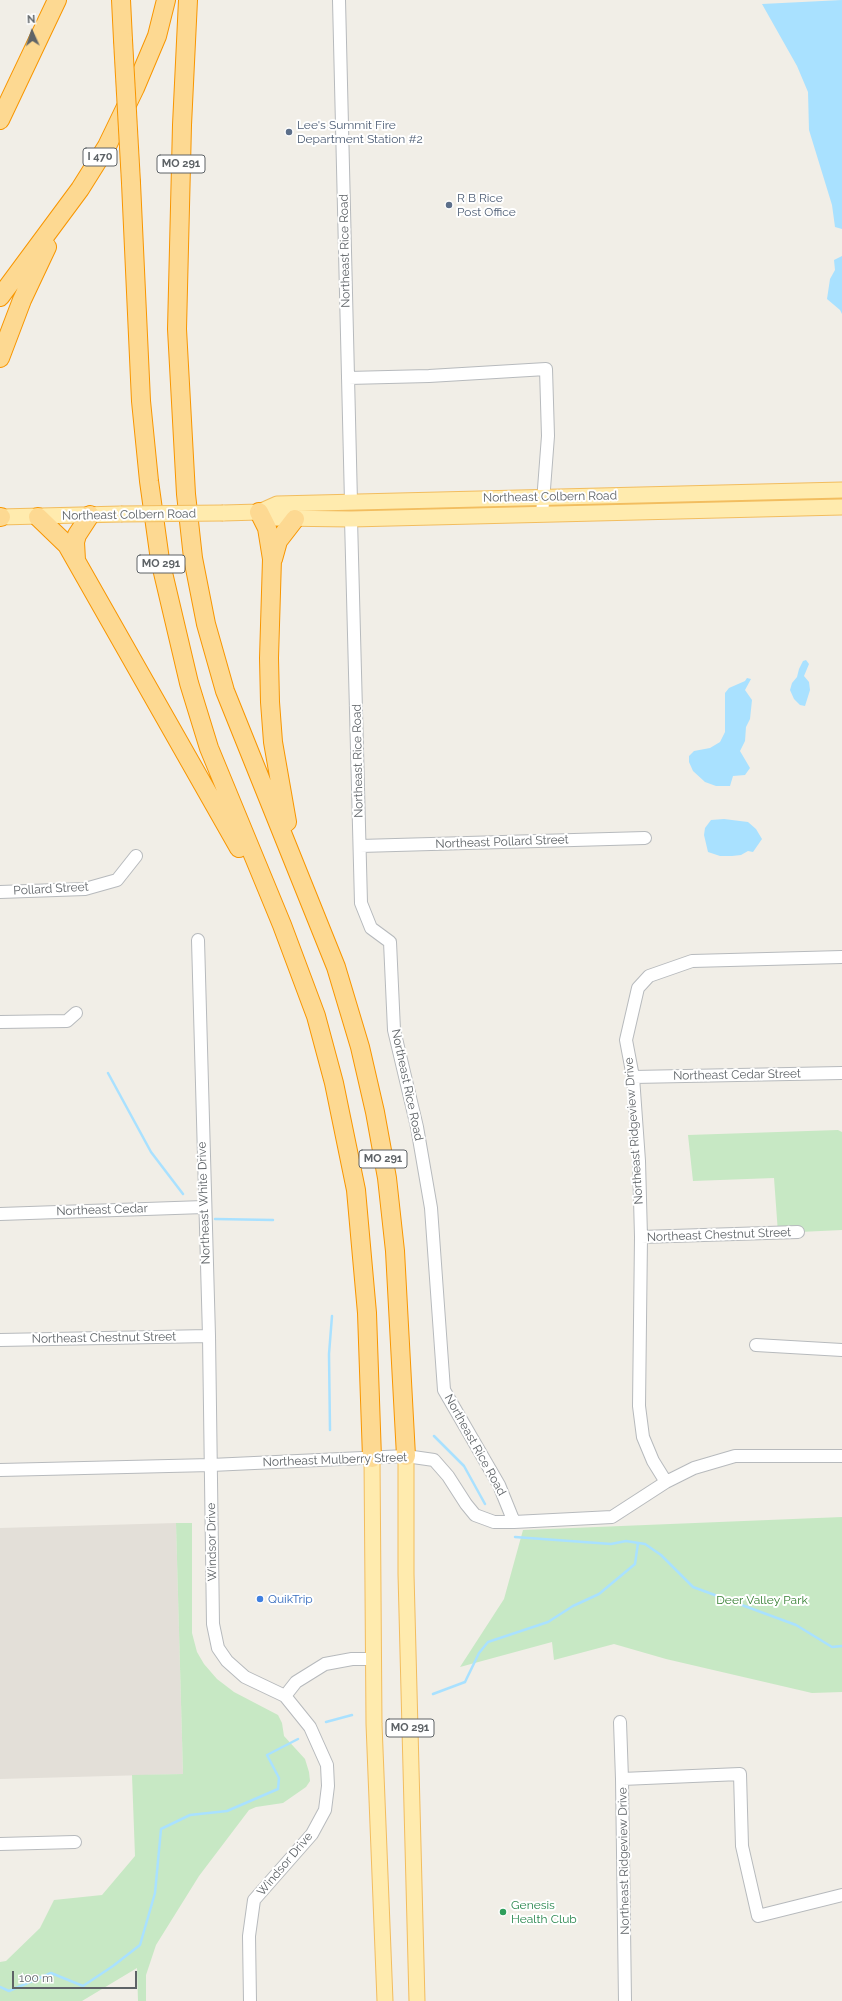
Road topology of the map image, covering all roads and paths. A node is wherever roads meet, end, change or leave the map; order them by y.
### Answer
1 (57, 0) edge
2 (121, 0) edge
3 (166, 0) edge
4 (188, 0) edge
5 (339, 0) edge
6 (0, 120) edge
7 (80, 189) junction
8 (0, 297) edge
9 (0, 358) edge
10 (348, 378) junction
11 (842, 490) edge
12 (544, 498) junction
13 (351, 502) junction
14 (372, 502) junction
15 (842, 507) edge
16 (259, 512) junction
17 (90, 515) junction
18 (542, 515) junction
19 (0, 517) edge
20 (38, 517) junction
21 (295, 519) junction
22 (351, 519) junction
23 (272, 559) junction
24 (76, 561) junction
25 (645, 838) dead end
26 (360, 846) junction
27 (136, 856) dead end
28 (299, 873) junction
29 (0, 892) edge
30 (282, 925) junction
31 (198, 940) dead end
32 (842, 957) edge
33 (76, 1012) dead end
34 (0, 1022) edge
35 (842, 1073) edge
36 (632, 1077) junction
37 (204, 1207) junction
38 (0, 1214) edge
39 (798, 1232) dead end
40 (640, 1237) junction
41 (209, 1336) junction
42 (0, 1340) edge
43 (756, 1345) dead end
44 (842, 1350) edge
45 (406, 1456) junction
46 (842, 1456) edge
47 (372, 1458) junction
48 (211, 1465) junction
49 (0, 1470) edge
50 (666, 1482) junction
51 (514, 1522) junction
52 (373, 1659) junction
53 (285, 1696) junction
54 (620, 1722) dead end
55 (622, 1778) junction
56 (75, 1842) dead end
57 (0, 1844) edge
58 (842, 1895) edge
59 (250, 2001) edge
60 (385, 2001) edge
61 (417, 2001) edge
62 (626, 2001) edge

1 - 6 highway
2 - 30 highway, MO 291, bridge
3 - 7 highway, I 470
4 - 28 highway, MO 291
5 - 10 street, Northeast Rice Road
7 - 8 highway, I 470
7 - 9 highway
10 - 12 street
10 - 13 street, Northeast Rice Road
11 - 12 main road, Northeast Colbern Road
12 - 14 main road, Northeast Colbern Road
12 - 18 street
13 - 14 main road, Northeast Colbern Road
13 - 16 main road, Northeast Colbern Road
14 - 22 main road
15 - 18 main road, Northeast Colbern Road
16 - 17 main road, Northeast Colbern Road, bridge
16 - 21 main road, Northeast Colbern Road
16 - 23 highway
17 - 20 main road, Northeast Colbern Road
17 - 24 highway
18 - 22 main road, Northeast Colbern Road
19 - 20 main road, Northeast Colbern Road
20 - 24 highway
21 - 22 main road, Northeast Colbern Road
21 - 23 highway
22 - 26 street, Northeast Rice Road
23 - 28 highway
24 - 30 highway
25 - 26 street, Northeast Pollard Street
26 - 51 street, Northeast Rice Road
27 - 29 street, Pollard Street
28 - 45 highway, MO 291
30 - 47 highway, MO 291
31 - 37 street, Northeast White Drive
32 - 36 street, Northeast Ridgeview Drive
33 - 34 street
35 - 36 street, Northeast Cedar Street
36 - 40 street, Northeast Ridgeview Drive
37 - 38 street, Northeast Cedar
37 - 41 street, Northeast White Drive
39 - 40 street, Northeast Chestnut Street
40 - 50 street, Northeast Ridgeview Drive
41 - 42 street, Northeast Chestnut Street
41 - 48 street, Northeast White Drive
43 - 44 street
45 - 47 street, Northeast Mulberry Street
45 - 51 street, Northeast Mulberry Street
45 - 61 main road, MO 291
46 - 50 street, Northeast Mulberry Street
47 - 48 street, Northeast Mulberry Street
47 - 52 main road, MO 291
48 - 49 street, Northeast Mulberry Street
48 - 53 street, Windsor Drive
50 - 51 street, Northeast Mulberry Street
52 - 53 street
52 - 60 main road, MO 291
53 - 59 street, Windsor Drive
54 - 55 street, Northeast Ridgeview Drive
55 - 58 street
55 - 62 street, Northeast Ridgeview Drive
56 - 57 street

